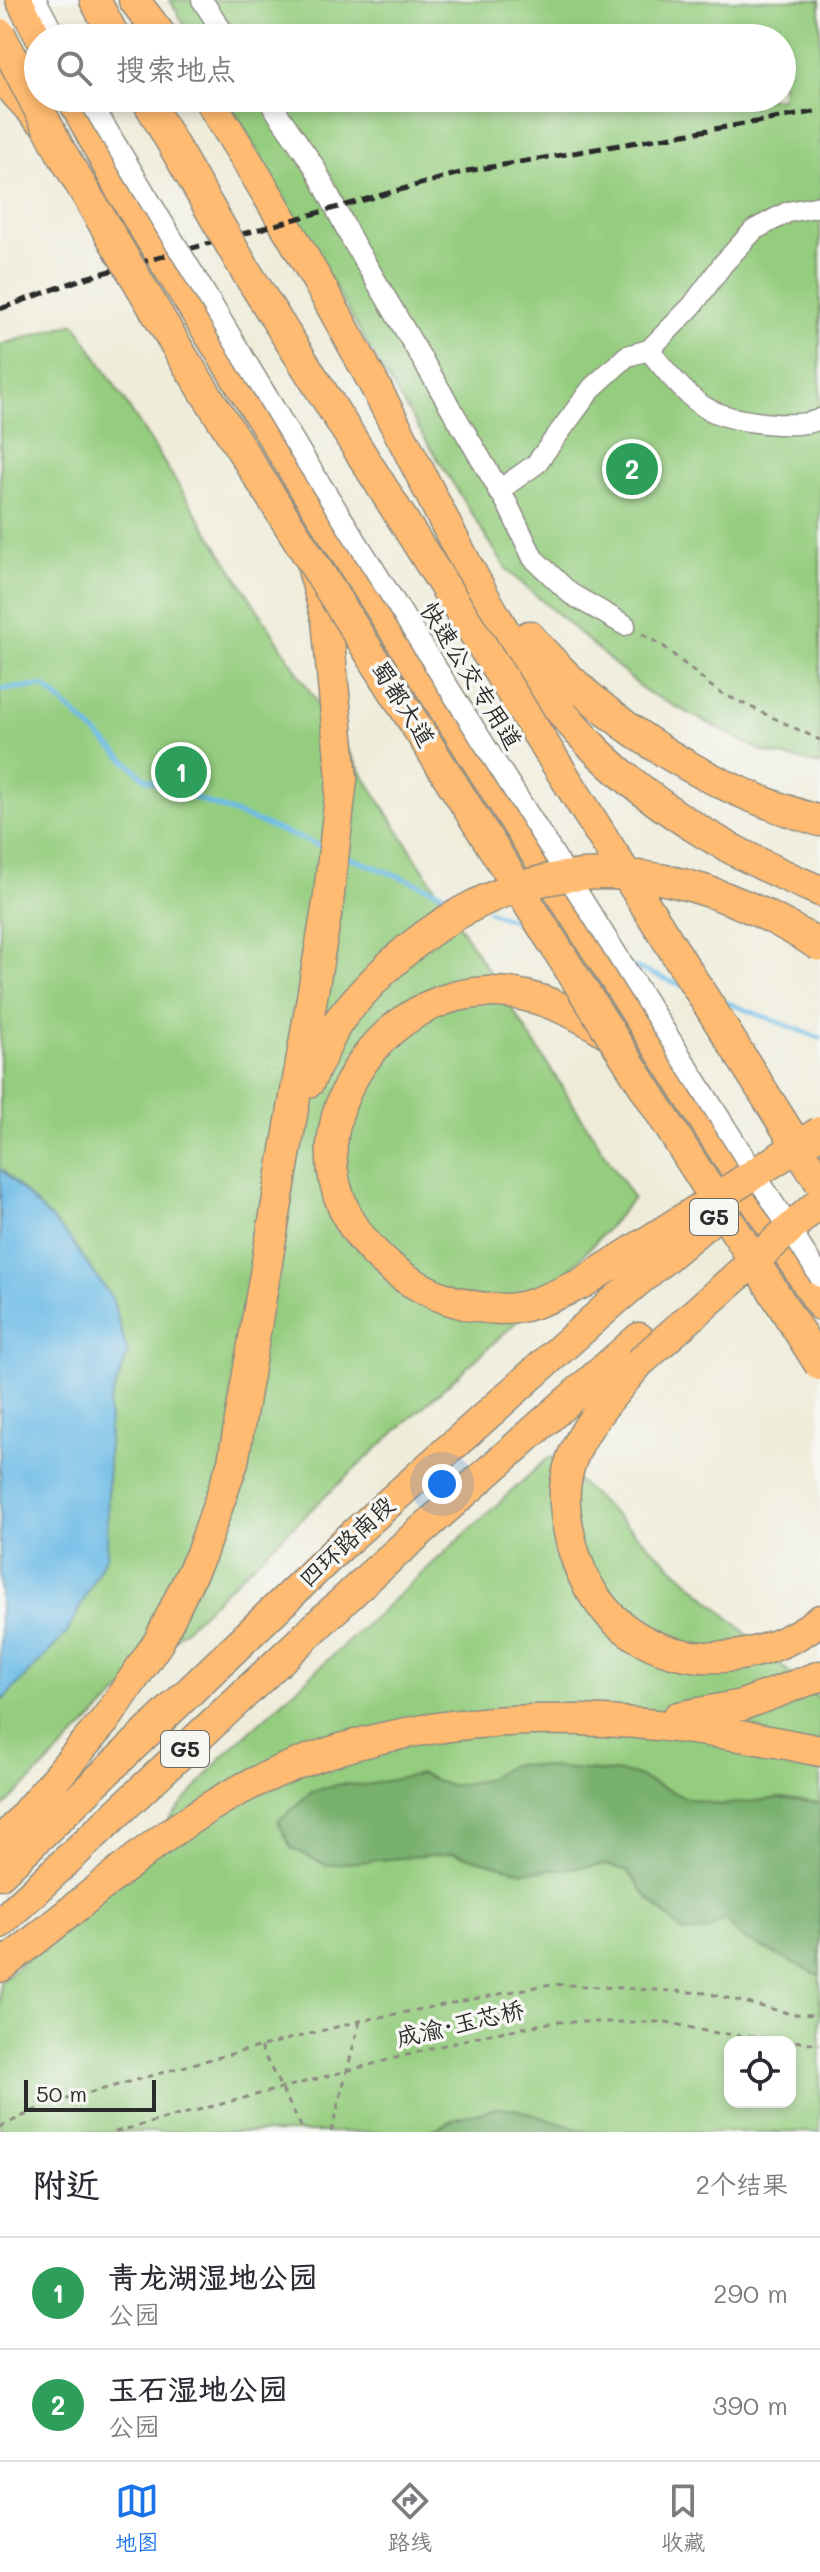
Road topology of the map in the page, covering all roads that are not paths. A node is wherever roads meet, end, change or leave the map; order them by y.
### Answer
1 (19, 0) edge
2 (36, 0) edge
3 (80, 0) edge
4 (95, 0) edge
5 (134, 0) edge
6 (202, 0) edge
7 (32, 24) edge
8 (49, 24) edge
9 (93, 24) edge
10 (108, 24) edge
11 (152, 24) edge
12 (218, 24) edge
13 (0, 34) edge
14 (0, 76) edge
15 (24, 80) edge
16 (24, 104) edge
17 (31, 112) edge
18 (40, 112) edge
19 (77, 112) edge
20 (96, 112) edge
21 (140, 112) edge
22 (154, 112) edge
23 (216, 112) edge
24 (277, 112) edge
25 (820, 206) edge
26 (649, 350) junction
27 (820, 419) edge
28 (498, 491) junction
29 (296, 510) junction
30 (460, 548) junction
31 (625, 625) road end
32 (820, 821) edge
33 (820, 891) edge
34 (820, 946) edge
35 (631, 1049) junction
36 (294, 1112) junction
37 (820, 1133) edge
38 (820, 1184) edge
39 (820, 1203) edge
40 (820, 1277) edge
41 (820, 1307) edge
42 (639, 1351) junction
43 (820, 1351) edge
44 (820, 1365) edge
45 (820, 1620) edge
46 (820, 1676) edge
47 (628, 1721) junction
48 (820, 1751) edge
49 (0, 1844) edge
50 (0, 1874) edge
51 (0, 1923) edge
52 (3, 1965) edge

1 - 7 main road
2 - 8 street
3 - 9 main road
4 - 10 highway
5 - 11 highway
6 - 12 street
13 - 15 highway, 蜀都大道, bridge
14 - 16 highway
17 - 29 highway
18 - 44 highway, 蜀都大道, bridge
19 - 41 main road
20 - 40 street, 快速公交专用道, bridge
21 - 39 main road
22 - 38 highway, bridge
23 - 30 highway
24 - 28 street
25 - 26 street
26 - 27 street
26 - 28 street
28 - 31 street
29 - 35 highway
29 - 36 highway
30 - 32 highway
30 - 33 highway
34 - 36 highway, bridge
35 - 37 highway, bridge
35 - 43 highway
36 - 49 highway
37 - 50 highway, 四环路南段 / G5, bridge
38 - 42 highway, 四环路南段 / G5, bridge
39 - 42 highway, bridge
42 - 45 highway
42 - 51 highway, 四环路南段 / G5
46 - 47 highway
47 - 48 highway
47 - 52 highway

